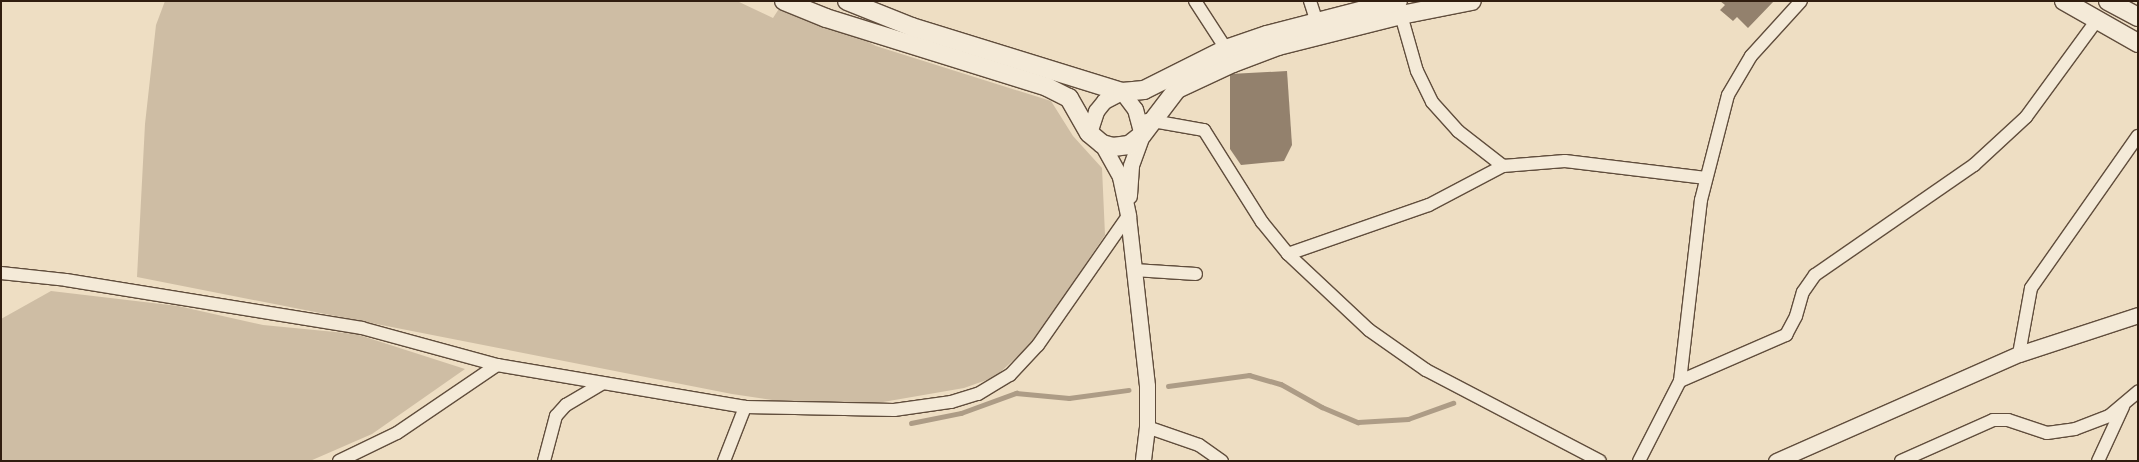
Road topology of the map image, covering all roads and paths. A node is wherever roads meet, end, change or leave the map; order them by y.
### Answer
1 (784, 1) edge
2 (847, 1) edge
3 (1195, 1) edge
4 (1310, 1) edge
5 (1472, 1) edge
6 (1801, 1) edge
7 (2064, 1) edge
8 (2108, 1) edge
9 (1399, 8) edge
10 (2138, 17) edge
11 (2097, 20) junction
12 (1317, 22) junction
13 (2138, 43) edge
14 (1226, 49) junction
15 (1122, 92) junction
16 (1144, 125) junction
17 (2138, 136) edge
18 (1095, 138) junction
19 (1503, 166) junction
20 (1706, 178) junction
21 (1128, 216) junction
22 (1288, 254) junction
23 (1134, 270) junction
24 (1, 273) edge
25 (1196, 274) dead end
26 (2138, 314) edge
27 (2019, 354) junction
28 (497, 365) junction
29 (1680, 382) junction
30 (603, 383) junction
31 (2138, 392) edge
32 (745, 407) junction
33 (2123, 407) junction
34 (1147, 427) junction
35 (339, 461) edge
36 (544, 461) edge
37 (724, 461) edge
38 (1142, 461) edge
39 (1222, 461) edge
40 (1600, 461) edge
41 (1639, 461) edge
42 (1776, 461) edge
43 (1901, 461) edge
44 (2098, 461) edge

1 - 18 main road
2 - 15 main road
3 - 14 street
4 - 12 street
5 - 9 main road
6 - 20 street
7 - 11 main road
8 - 10 main road
9 - 12 main road
9 - 16 main road
9 - 19 street
11 - 13 main road
11 - 29 street
12 - 14 main road
14 - 15 main road
15 - 16 street
15 - 18 street
16 - 18 main road
16 - 21 street
16 - 22 street
17 - 27 street
18 - 21 street
19 - 20 street
19 - 22 street
20 - 29 street
21 - 23 street
21 - 32 street
22 - 40 street
23 - 25 street
23 - 34 street
24 - 28 street
26 - 27 street
27 - 42 street
28 - 30 street
28 - 35 street
29 - 41 street
30 - 32 street
30 - 36 street
31 - 33 street
32 - 37 street
33 - 43 street
33 - 44 street
34 - 38 street
34 - 39 street

